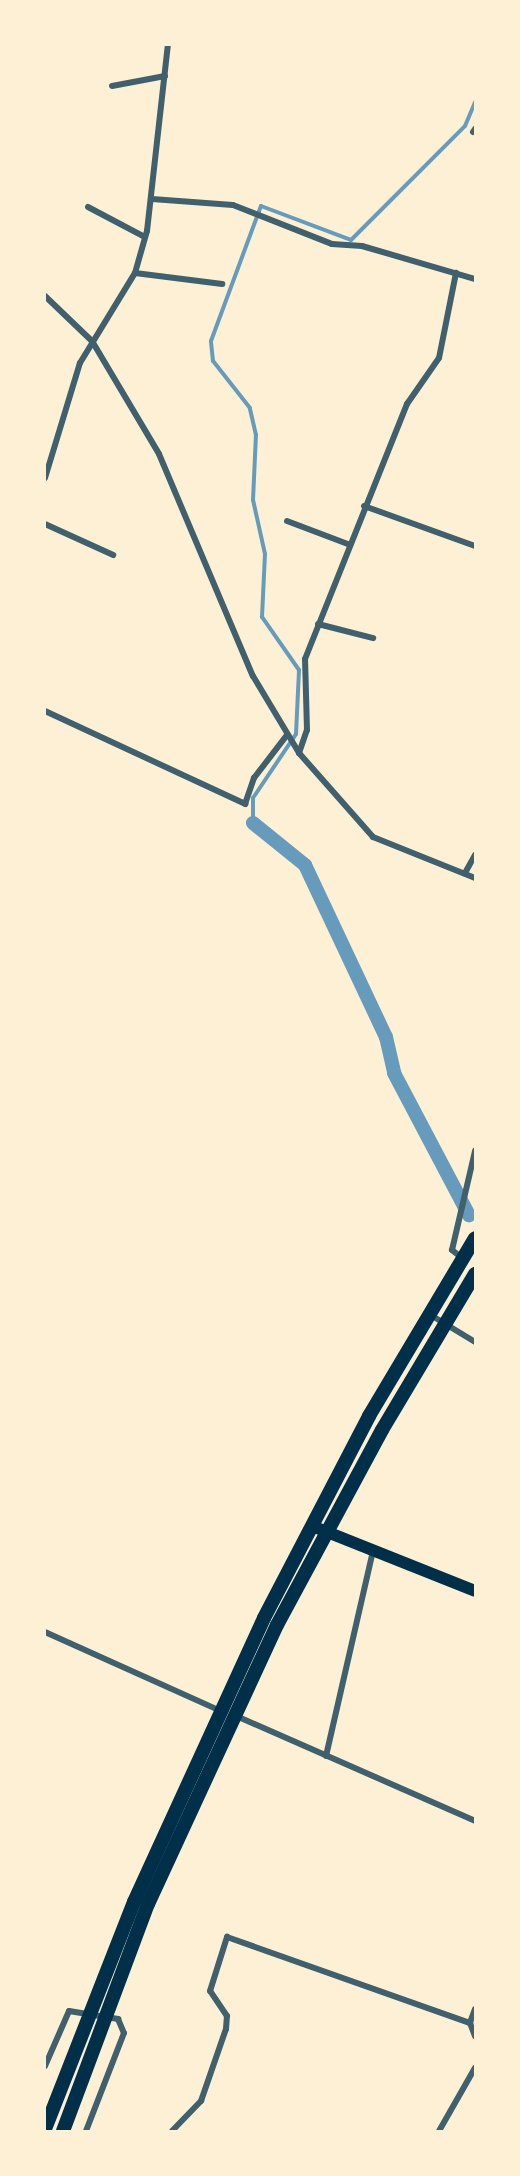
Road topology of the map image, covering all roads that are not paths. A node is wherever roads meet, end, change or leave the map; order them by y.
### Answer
1 (168, 45) edge
2 (165, 76) junction
3 (112, 86) dead end
4 (153, 199) junction
5 (88, 207) dead end
6 (145, 237) junction
7 (135, 273) junction
8 (456, 273) junction
9 (475, 279) edge
10 (222, 284) dead end
11 (45, 296) edge
12 (92, 341) junction
13 (46, 469) edge
14 (45, 478) edge
15 (364, 506) junction
16 (287, 521) dead end
17 (45, 524) edge
18 (348, 544) junction
19 (475, 546) edge
20 (113, 555) dead end
21 (318, 624) junction
22 (374, 638) dead end
23 (45, 711) edge
24 (287, 735) junction
25 (299, 753) junction
26 (475, 855) edge
27 (465, 873) junction
28 (475, 878) edge
29 (475, 1151) edge
30 (475, 1238) edge
31 (462, 1258) junction
32 (475, 1274) edge
33 (428, 1313) junction
34 (444, 1326) junction
35 (475, 1342) edge
36 (312, 1526) junction
37 (325, 1532) junction
38 (373, 1551) junction
39 (475, 1591) edge
40 (45, 1632) edge
41 (228, 1713) junction
42 (326, 1756) junction
43 (475, 1821) edge
44 (475, 2009) edge
45 (92, 2012) junction
46 (109, 2016) junction
47 (470, 2023) junction
48 (475, 2036) edge
49 (45, 2066) edge
50 (475, 2068) edge
51 (45, 2129) edge
52 (63, 2131) edge
53 (86, 2131) edge
54 (172, 2131) edge
55 (439, 2131) edge

1 - 2 street
2 - 3 street
2 - 4 street
4 - 6 street
4 - 8 street
5 - 6 street
6 - 7 street
7 - 10 street
7 - 12 street
8 - 9 street
8 - 15 street
11 - 12 street
12 - 13 street
12 - 24 street
13 - 14 street
15 - 18 street
15 - 19 street
16 - 18 street
17 - 20 street
18 - 21 street
21 - 22 street
21 - 25 street
23 - 24 street
24 - 25 street
25 - 27 street
26 - 27 street
27 - 28 street
29 - 31 street
30 - 31 highway
31 - 33 highway
32 - 34 highway
33 - 34 street
33 - 36 highway
34 - 35 street
34 - 37 highway
36 - 37 main road
36 - 41 highway
37 - 38 main road
37 - 41 highway
38 - 39 main road
38 - 42 street
40 - 41 street
41 - 42 street
41 - 45 highway
41 - 46 highway
42 - 43 street
44 - 47 street
45 - 46 street
45 - 49 street
45 - 51 highway
46 - 52 highway
46 - 53 street
47 - 48 street
47 - 54 street
50 - 55 street

